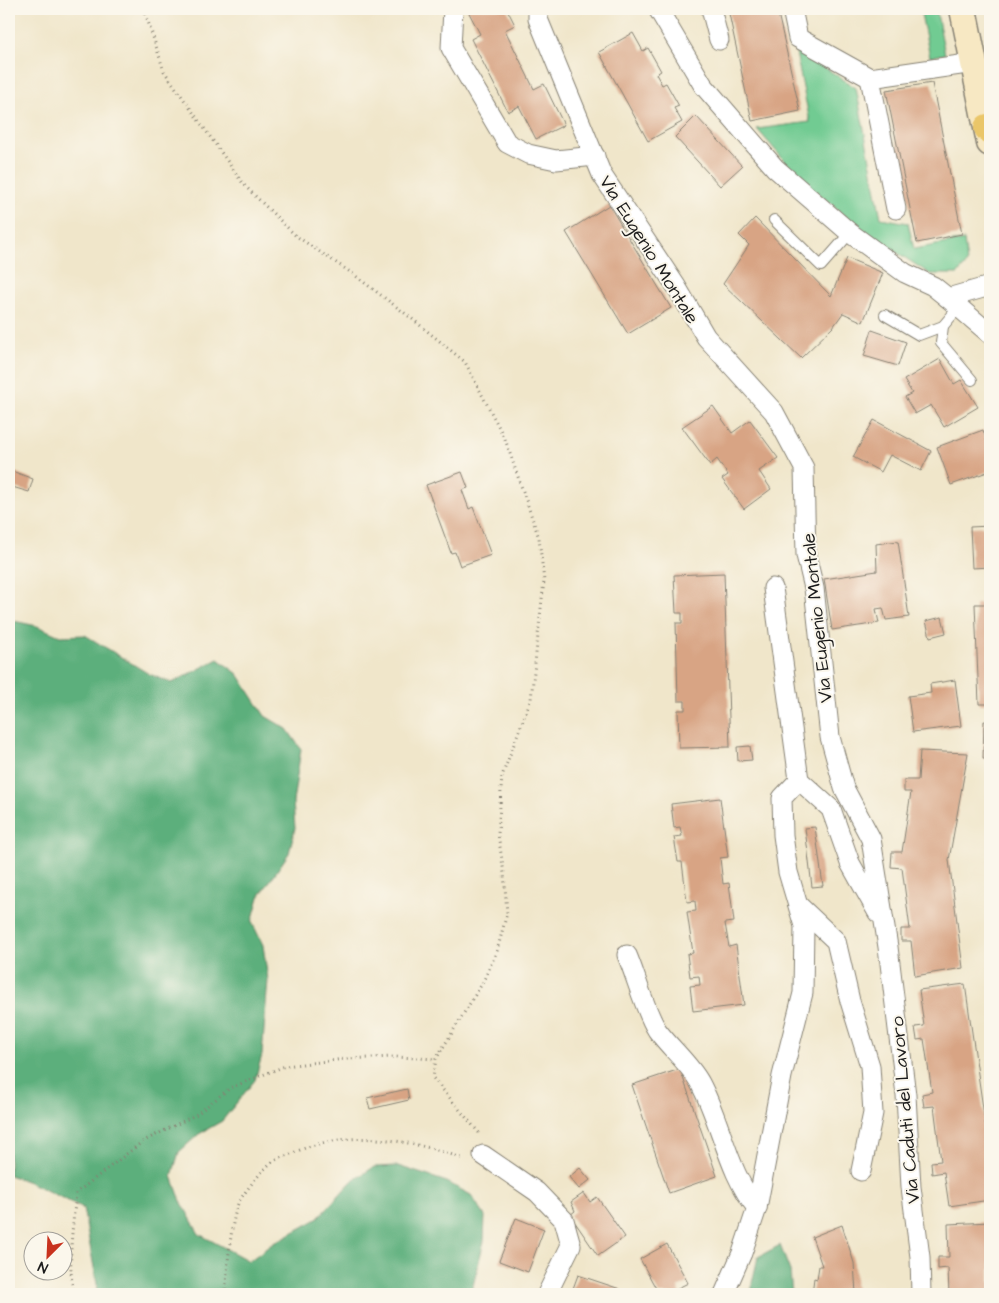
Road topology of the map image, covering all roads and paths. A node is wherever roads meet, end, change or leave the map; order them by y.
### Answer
1 (144, 9) edge
2 (453, 9) edge
3 (538, 9) edge
4 (658, 9) edge
5 (711, 9) edge
6 (792, 9) edge
7 (963, 9) edge
8 (719, 40) dead end
9 (974, 63) junction
10 (870, 78) junction
11 (990, 134) edge
12 (595, 156) junction
13 (896, 209) dead end
14 (774, 220) dead end
15 (850, 233) junction
16 (990, 286) edge
17 (954, 302) junction
18 (885, 315) dead end
19 (943, 326) junction
20 (990, 334) edge
21 (972, 380) dead end
22 (773, 588) dead end
23 (799, 780) junction
24 (798, 905) junction
25 (884, 926) junction
26 (627, 955) dead end
27 (436, 1060) junction
28 (483, 1155) junction
29 (861, 1171) dead end
30 (757, 1208) junction
31 (74, 1294) edge
32 (225, 1294) edge
33 (547, 1294) edge
34 (724, 1294) edge
35 (921, 1294) edge

1 - 27 path
2 - 12 street, Via Eugenio Montale
3 - 12 street, Via Eugenio Montale
4 - 15 street
5 - 8 street
6 - 10 street
7 - 9 main road
9 - 10 street
9 - 11 main road
10 - 13 street
12 - 25 street, Via Eugenio Montale
14 - 15 lane
15 - 17 street
16 - 17 street
17 - 19 lane
17 - 20 street
18 - 19 lane
19 - 21 lane
22 - 23 street
23 - 24 street
23 - 25 street
24 - 29 street
24 - 30 street
25 - 35 street, Via Caduti del Lavoro
26 - 30 street
27 - 28 path
27 - 31 path
28 - 32 path
28 - 33 street
30 - 34 street

